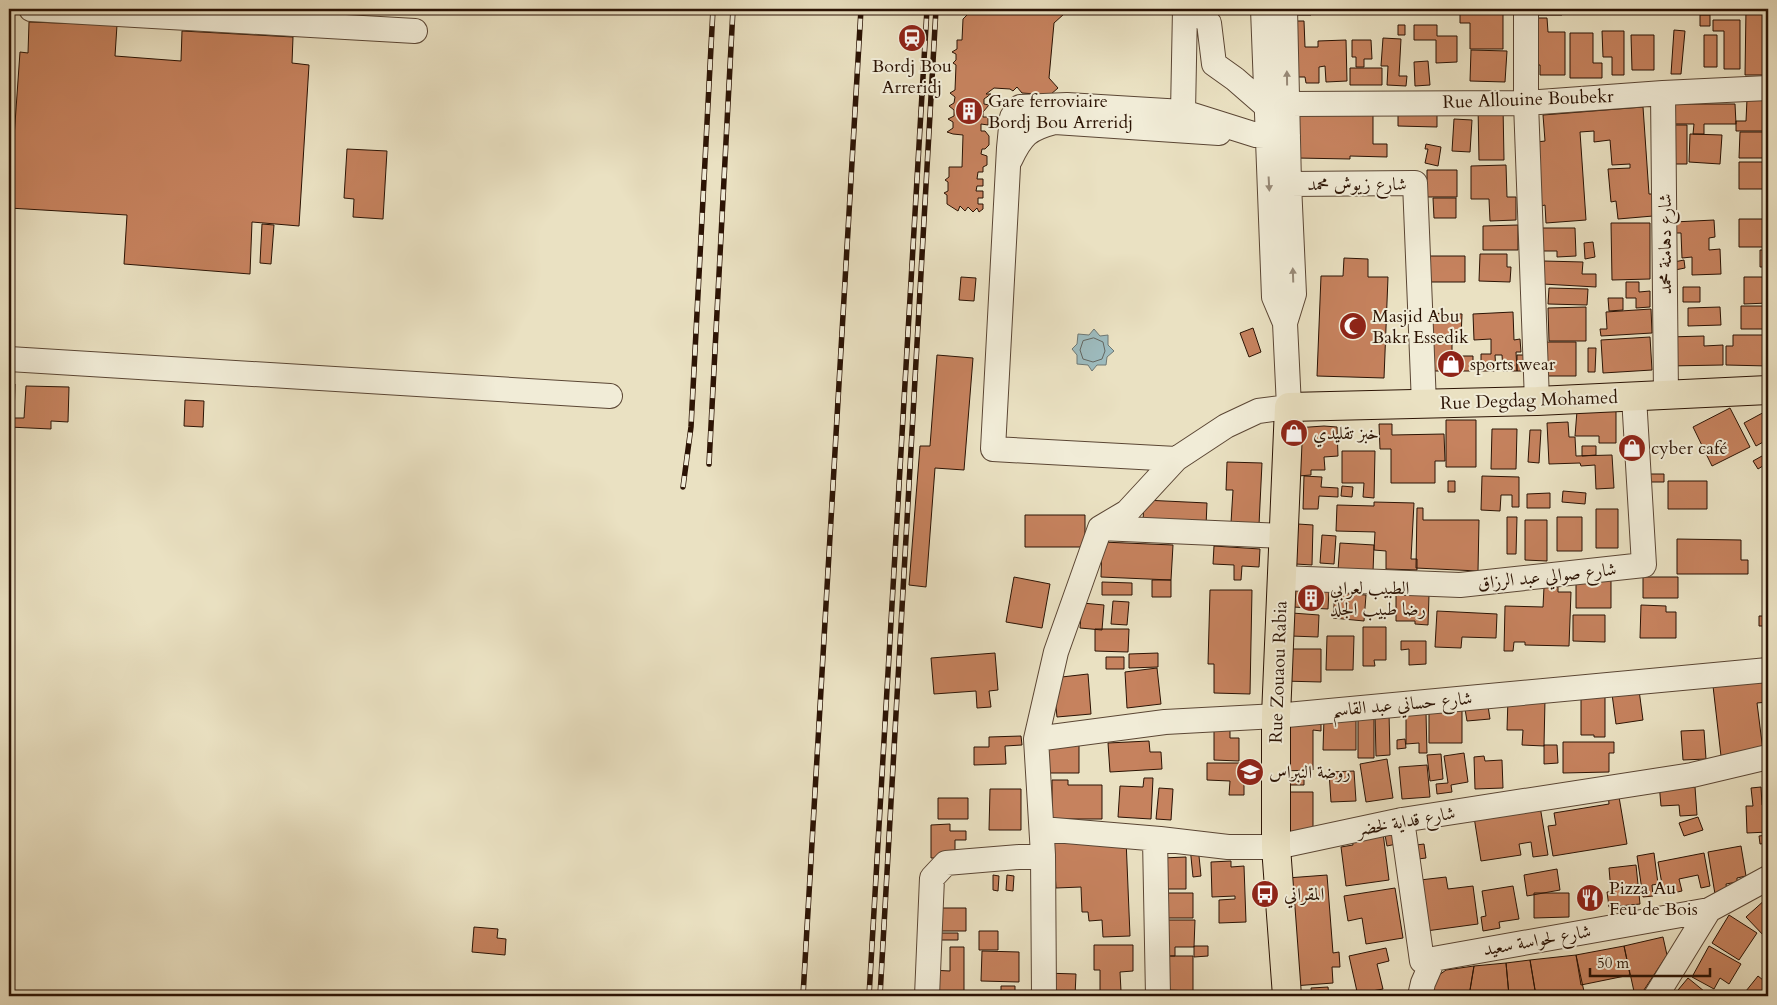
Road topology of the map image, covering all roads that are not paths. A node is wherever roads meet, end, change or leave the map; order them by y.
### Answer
1 (31, 9) edge
2 (1185, 9) edge
3 (1194, 9) edge
4 (1263, 9) edge
5 (1285, 9) edge
6 (1526, 9) edge
7 (415, 31) dead end
8 (1768, 88) edge
9 (1663, 93) junction
10 (1526, 103) junction
11 (1276, 105) junction
12 (1183, 112) junction
13 (1270, 136) junction
14 (1008, 163) junction
15 (1289, 184) junction
16 (1285, 322) junction
17 (9, 359) edge
18 (1768, 390) edge
19 (610, 396) dead end
20 (1666, 396) junction
21 (1634, 397) junction
22 (1537, 401) junction
23 (1424, 404) junction
24 (1289, 407) junction
25 (1176, 459) junction
26 (1100, 528) junction
27 (1283, 536) junction
28 (1281, 578) junction
29 (1768, 670) edge
30 (1276, 716) junction
31 (1036, 739) junction
32 (1768, 757) edge
33 (1402, 820) junction
34 (1042, 829) junction
35 (1155, 839) junction
36 (1276, 846) junction
37 (1043, 855) junction
38 (1768, 878) edge
39 (1710, 910) junction
40 (1422, 961) junction
41 (1421, 994) edge
42 (927, 996) edge
43 (1044, 996) edge
44 (1158, 996) edge
45 (1287, 996) edge
46 (1656, 996) edge

1 - 7 street
2 - 12 street
3 - 11 street
4 - 11 street
11 -> 5 street
6 - 10 street
8 - 9 street, Rue Allouine Boubekr
9 - 10 street, Rue Allouine Boubekr
9 - 20 street, شارع دهامنة محمد
10 - 11 street, Rue Allouine Boubekr
10 - 22 street
11 - 13 street
12 - 13 street
12 - 14 street
13 - 14 street
13 - 15 street
13 -> 16 street
14 - 25 street
16 -> 15 street
15 - 23 street, شارع زيوش محمد
16 - 24 street
17 - 19 street
18 - 20 main road, Rue Degdag Mohamed
20 - 21 main road, Rue Degdag Mohamed
21 - 22 main road, Rue Degdag Mohamed
21 - 28 street, شارع صوالي عبد الرزاق
22 - 23 main road, Rue Degdag Mohamed
23 - 24 main road, Rue Degdag Mohamed
24 - 25 street
24 - 27 main road, Rue Zouaou Rabia
25 - 26 street
26 - 27 street
26 - 31 street
27 - 28 main road, Rue Zouaou Rabia
28 - 30 main road, Rue Zouaou Rabia
29 - 30 street, شارع حساني عبد القاسم
30 - 31 street, شارع حساني عبد القاسم
30 - 36 main road, Rue Zouaou Rabia
31 - 34 street
32 - 33 street, شارع قداية لخضر
33 - 36 street, شارع قداية لخضر
33 - 40 street
34 - 35 street, شارع قداية لخضر
34 - 37 street
35 - 36 street, شارع قداية لخضر
35 - 44 street
36 - 45 main road, Rue Zouaou Rabia
37 - 42 street
37 - 43 street
38 - 39 street, شارع لحواسة سعيد
39 - 40 street, شارع لحواسة سعيد
39 - 46 street
40 - 41 street

